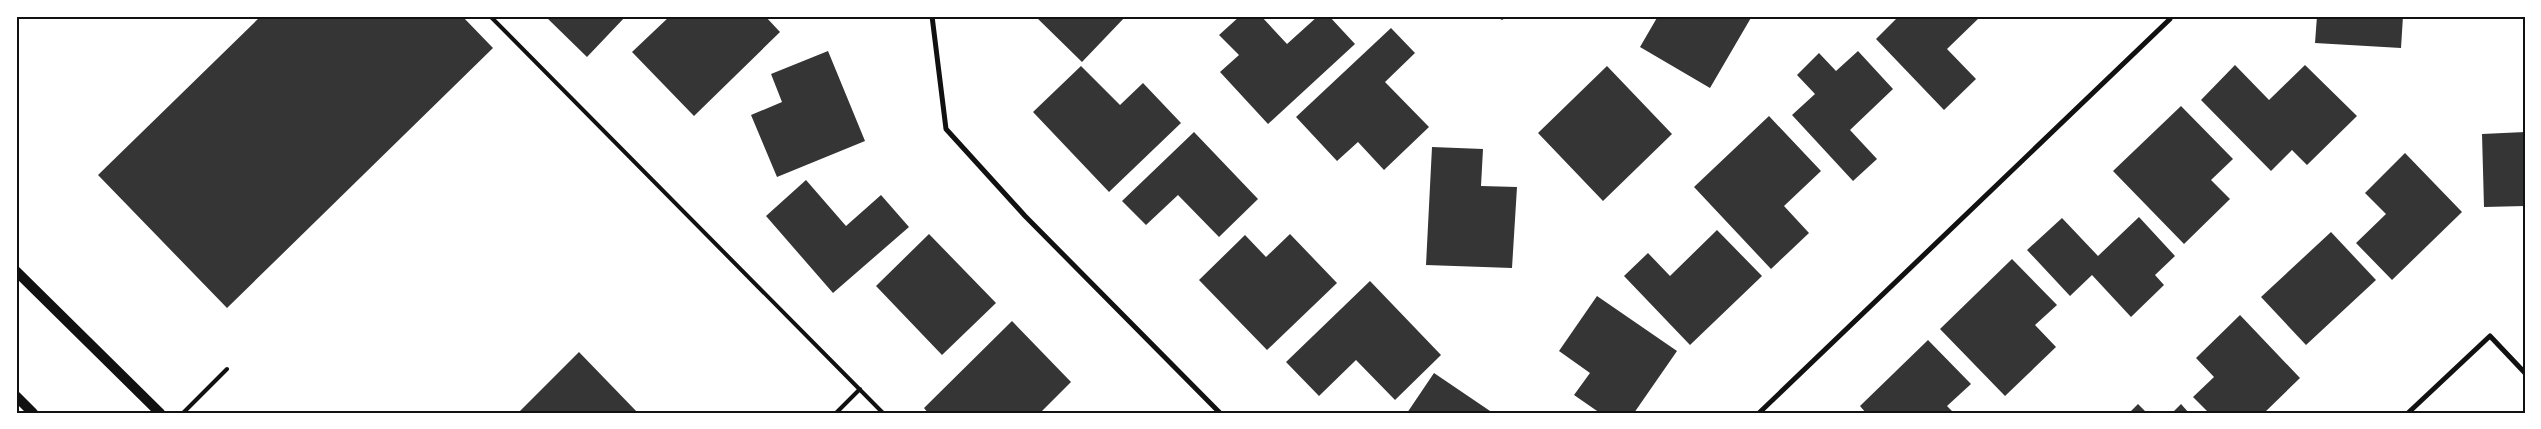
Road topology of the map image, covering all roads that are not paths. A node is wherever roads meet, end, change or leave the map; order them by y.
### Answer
1 (490, 16) edge
2 (932, 16) edge
3 (2170, 16) edge
4 (16, 271) edge
5 (227, 369) dead end
6 (2525, 373) edge
7 (860, 389) junction
8 (16, 396) edge
9 (33, 413) edge
10 (160, 413) edge
11 (183, 413) edge
12 (836, 413) edge
13 (883, 413) edge
14 (1220, 413) edge
15 (1759, 413) edge
16 (2408, 413) edge

1 - 7 lane
2 - 14 street
3 - 15 street
4 - 10 main road
5 - 11 lane
6 - 16 street
7 - 12 lane
7 - 13 lane
8 - 9 main road

